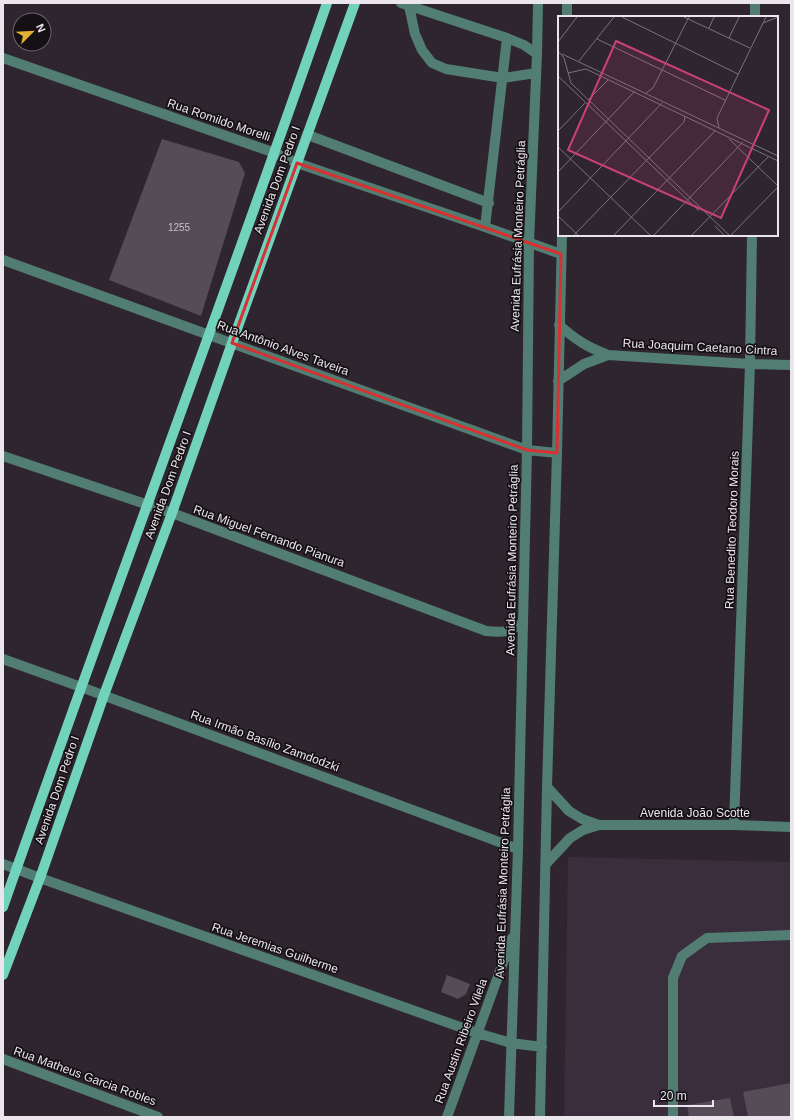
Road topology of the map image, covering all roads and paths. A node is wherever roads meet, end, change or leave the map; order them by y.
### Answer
1 (327, 3) edge
2 (355, 3) edge
3 (538, 3) edge
4 (567, 3) edge
5 (755, 3) edge
6 (405, 4) edge
7 (567, 16) edge
8 (755, 16) edge
9 (507, 38) junction
10 (537, 54) junction
11 (3, 58) edge
12 (536, 73) junction
13 (503, 78) junction
14 (308, 135) junction
15 (275, 153) junction
16 (297, 163) junction
17 (489, 203) junction
18 (485, 227) junction
19 (562, 236) edge
20 (752, 236) edge
21 (529, 244) junction
22 (561, 254) junction
23 (3, 260) edge
24 (559, 325) junction
25 (209, 335) junction
26 (232, 343) junction
27 (608, 355) junction
28 (750, 364) junction
29 (791, 365) edge
30 (558, 381) junction
31 (527, 450) junction
32 (557, 453) junction
33 (3, 456) edge
34 (147, 505) junction
35 (172, 514) junction
36 (523, 623) junction
37 (3, 659) edge
38 (81, 687) junction
39 (104, 695) junction
40 (547, 787) junction
41 (599, 825) junction
42 (734, 825) junction
43 (791, 827) edge
44 (518, 849) junction
45 (3, 864) edge
46 (546, 865) junction
47 (16, 869) junction
48 (40, 878) junction
49 (3, 907) edge
50 (515, 928) junction
51 (791, 935) edge
52 (3, 975) edge
53 (477, 1033) junction
54 (511, 1043) junction
55 (542, 1047) junction
56 (3, 1059) edge
57 (158, 1117) edge
58 (447, 1117) edge
59 (509, 1117) edge
60 (540, 1117) edge
61 (674, 1117) edge

1 - 15 main road, Avenida Dom Pedro I
2 - 14 main road, Avenida Dom Pedro I
3 - 10 street, Avenida Eufrásia Monteiro Petráglia
4 - 7 street
5 - 8 street
6 - 9 street
6 - 13 street
9 - 10 street
9 - 13 street
10 - 12 street, Avenida Eufrásia Monteiro Petráglia
11 - 15 street, Rua Romildo Morelli
12 - 13 street
12 - 21 street, Avenida Eufrásia Monteiro Petráglia
13 - 17 street
14 - 16 main road, Avenida Dom Pedro I
14 - 17 street
15 - 16 street, Rua Romildo Morelli
15 - 25 main road, Avenida Dom Pedro I
16 - 18 street, Rua Romildo Morelli
16 - 26 main road, Avenida Dom Pedro I
17 - 18 street
18 - 21 street, Rua Romildo Morelli
19 - 22 street
20 - 28 street, Rua Benedito Teodoro Morais
21 - 22 street, Rua Romildo Morelli
21 - 31 street, Avenida Eufrásia Monteiro Petráglia
22 - 24 street
23 - 25 street, Rua Antônio Alves Taveira
24 - 27 street, Rua Joaquim Caetano Cintra
24 - 30 street
25 - 26 street, Rua Antônio Alves Taveira
25 - 34 main road, Avenida Dom Pedro I
26 - 31 street, Rua Antônio Alves Taveira
26 - 35 main road, Avenida Dom Pedro I
27 - 28 street, Rua Joaquim Caetano Cintra
27 - 30 street, Rua Joaquim Caetano Cintra
28 - 29 street, Rua Joaquim Caetano Cintra
28 - 42 street, Rua Benedito Teodoro Morais
30 - 32 street
31 - 32 street, Rua Antônio Alves Taveira
31 - 36 street, Avenida Eufrásia Monteiro Petráglia
32 - 40 street
33 - 34 street, Rua Miguel Fernando Pianura
34 - 35 street, Rua Miguel Fernando Pianura
34 - 38 main road, Avenida Dom Pedro I
35 - 36 street, Rua Miguel Fernando Pianura
35 - 39 main road, Avenida Dom Pedro I
36 - 44 street, Avenida Eufrásia Monteiro Petráglia
37 - 38 street, Rua Irmão Basílio Zamdodzki
38 - 39 street, Rua Irmão Basílio Zamdodzki
38 - 47 main road, Avenida Dom Pedro I
39 - 44 street, Rua Irmão Basílio Zamdodzki
39 - 48 main road, Avenida Dom Pedro I
40 - 41 street, Avenida João Scotte
40 - 46 street
41 - 42 street, Avenida João Scotte
41 - 46 street, Avenida João Scotte
42 - 43 street, Avenida João Scotte
44 - 50 street, Avenida Eufrásia Monteiro Petráglia
45 - 47 street, Rua Jeremias Guilherme
46 - 55 street
47 - 48 street, Rua Jeremias Guilherme
47 - 49 main road, Avenida Dom Pedro I
48 - 52 main road, Avenida Dom Pedro I
48 - 53 street, Rua Jeremias Guilherme
50 - 53 street, Rua Austin Ribeiro Vilela
50 - 54 street, Avenida Eufrásia Monteiro Petráglia
51 - 61 street
53 - 54 street, Rua Jeremias Guilherme
53 - 58 street, Rua Austin Ribeiro Vilela
54 - 55 street, Rua Jeremias Guilherme
54 - 59 street, Avenida Eufrásia Monteiro Petráglia
55 - 60 street
56 - 57 street, Rua Matheus Garcia Robles

